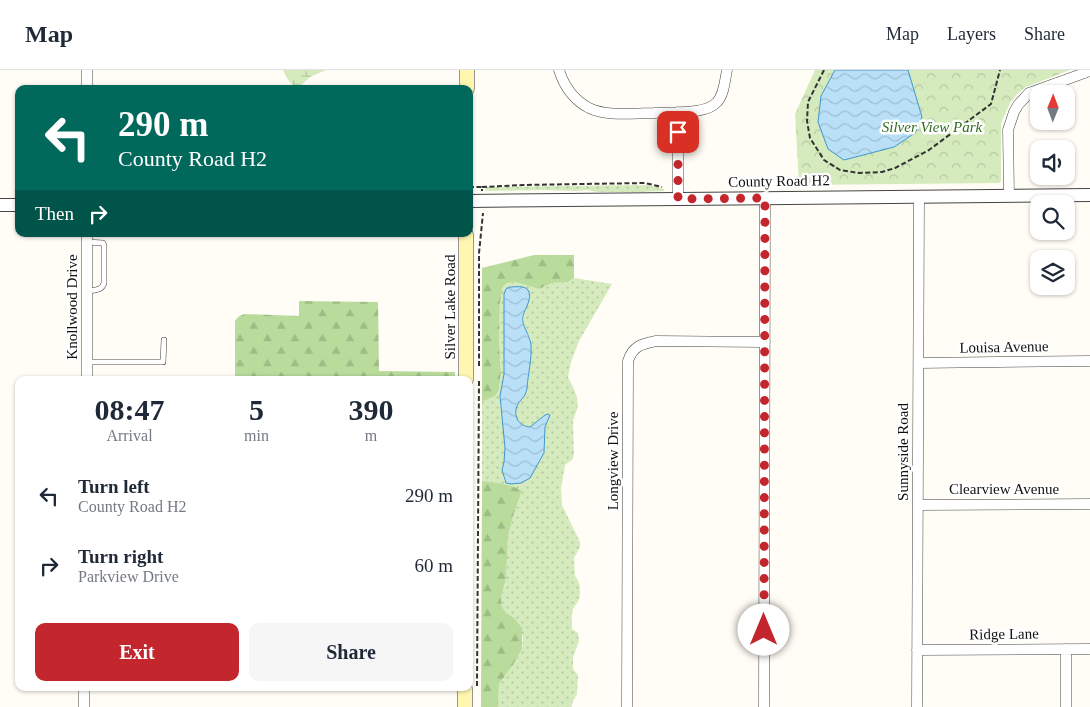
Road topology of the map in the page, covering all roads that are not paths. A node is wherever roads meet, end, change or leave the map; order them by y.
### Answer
1 (87, 70) edge
2 (467, 70) edge
3 (559, 70) edge
4 (727, 70) edge
5 (1090, 71) edge
6 (87, 85) edge
7 (467, 85) edge
8 (678, 112) junction
9 (1090, 195) edge
10 (919, 196) junction
11 (1009, 196) junction
12 (765, 198) junction
13 (678, 199) junction
14 (473, 201) edge
15 (0, 205) edge
16 (15, 205) edge
17 (466, 237) edge
18 (87, 238) edge
19 (87, 291) junction
20 (164, 340) dead end
21 (765, 342) junction
22 (1090, 361) edge
23 (86, 362) junction
24 (918, 363) junction
25 (87, 376) edge
26 (472, 376) edge
27 (1090, 504) edge
28 (918, 505) junction
29 (1066, 649) junction
30 (1090, 649) edge
31 (917, 650) junction
32 (84, 691) edge
33 (470, 691) edge
34 (84, 707) edge
35 (465, 707) edge
36 (626, 707) edge
37 (764, 707) edge
38 (917, 707) edge
39 (1066, 707) edge

1 - 6 street
2 - 7 main road
3 - 8 street
4 - 8 street
5 - 11 street
8 - 13 street
9 - 11 street, County Road H2
10 - 11 street, County Road H2
10 - 12 street, County Road H2
10 - 24 street, Sunnyside Road
12 - 13 street, County Road H2
12 - 21 street
13 - 14 street, County Road H2
15 - 16 street
17 - 26 main road, Silver Lake Road
18 - 19 street, Knollwood Drive
18 - 19 lane
19 - 23 street, Knollwood Drive
20 - 23 lane
21 - 36 street, Longview Drive
21 - 37 street
22 - 24 street, Louisa Avenue
23 - 25 street, Knollwood Drive
24 - 28 street, Sunnyside Road
27 - 28 street, Clearview Avenue
28 - 31 street, Sunnyside Road
29 - 30 street, Ridge Lane
29 - 31 street, Ridge Lane
29 - 39 street
31 - 38 street, Sunnyside Road
32 - 34 street
33 - 35 main road

